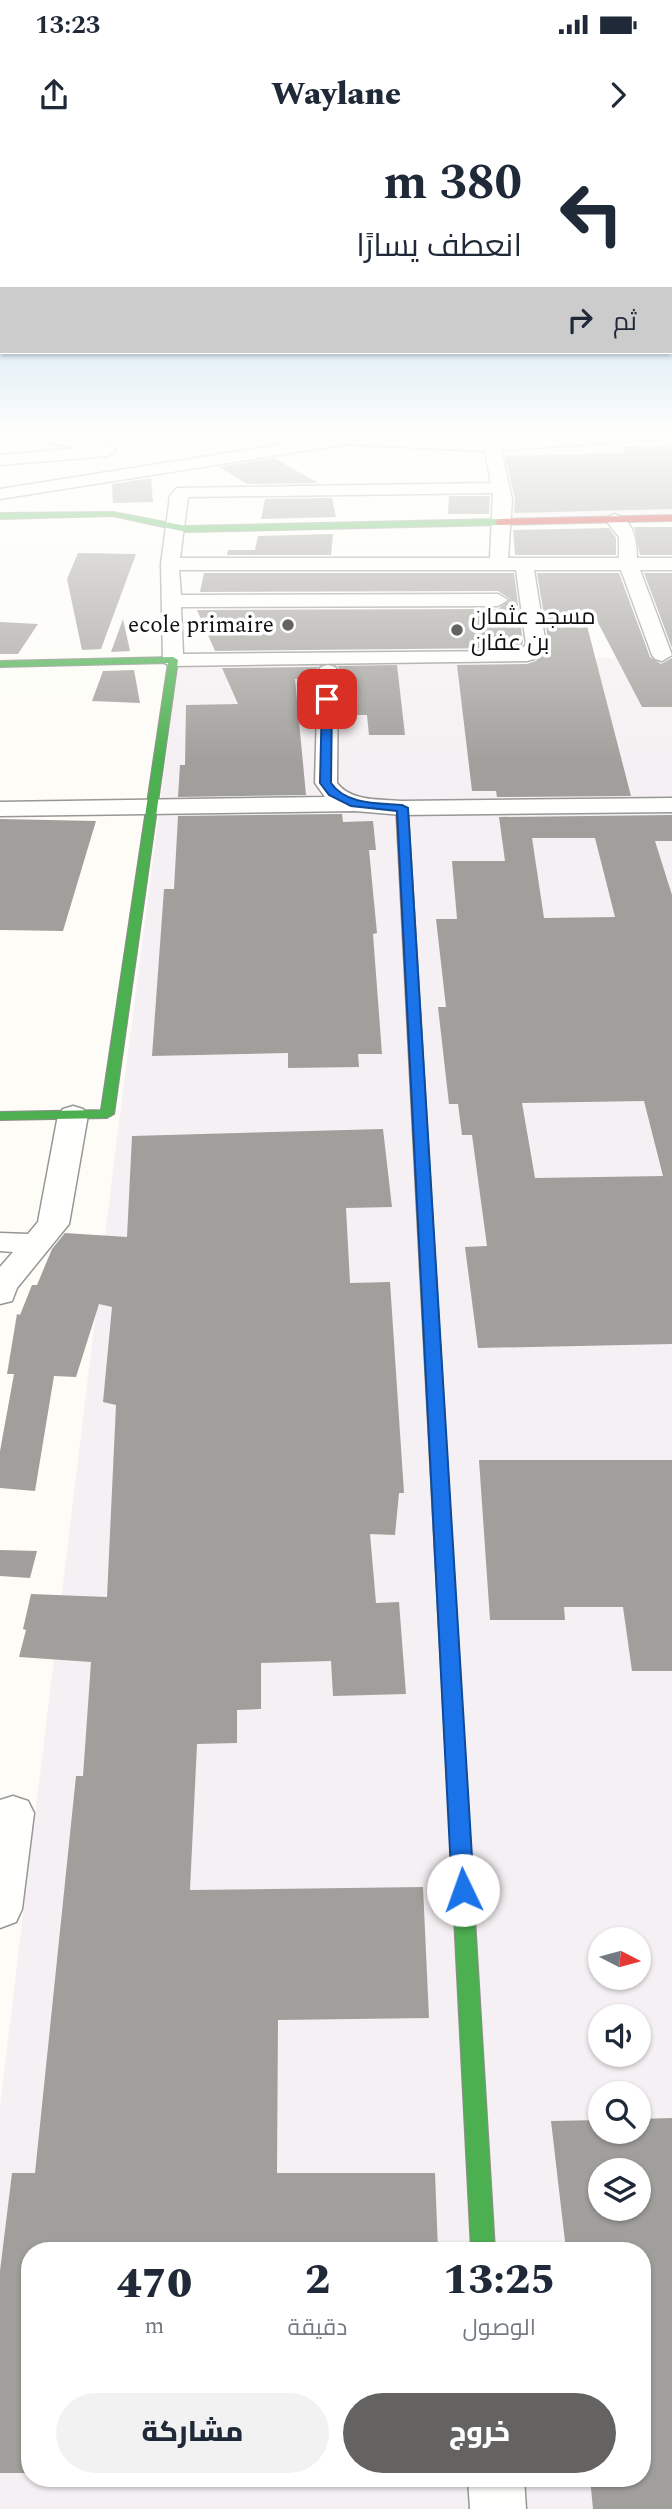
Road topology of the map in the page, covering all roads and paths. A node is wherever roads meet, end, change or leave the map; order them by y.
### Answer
1 (172, 545) edge
2 (501, 545) edge
3 (628, 545) edge
4 (499, 563) junction
5 (524, 563) junction
6 (170, 564) junction
7 (628, 564) junction
8 (672, 564) edge
9 (499, 600) dead end
10 (171, 601) junction
11 (662, 655) dead end
12 (173, 660) junction
13 (0, 664) edge
14 (328, 671) dead end
15 (355, 804) junction
16 (672, 805) edge
17 (152, 807) junction
18 (402, 808) junction
19 (0, 809) edge
20 (74, 1115) junction
21 (0, 1116) edge
22 (0, 1242) edge
23 (37, 1244) junction
24 (0, 1294) edge
25 (13, 1813) dead end
26 (0, 1909) edge
27 (483, 2242) edge
28 (497, 2487) edge
29 (498, 2509) edge

1 - 6 street
2 - 4 street
3 - 7 street
4 - 5 street
4 - 6 street
5 - 7 street
5 - 12 street
6 - 10 street
7 - 8 street
7 - 11 street
9 - 10 street
10 - 12 street
12 - 13 street
12 - 17 street
14 - 15 street
15 - 17 street
15 - 18 street
16 - 18 street
17 - 19 street
17 - 20 street
18 - 27 street
20 - 21 street
20 - 23 street
22 - 23 street
23 - 24 street
25 - 26 street
28 - 29 street

